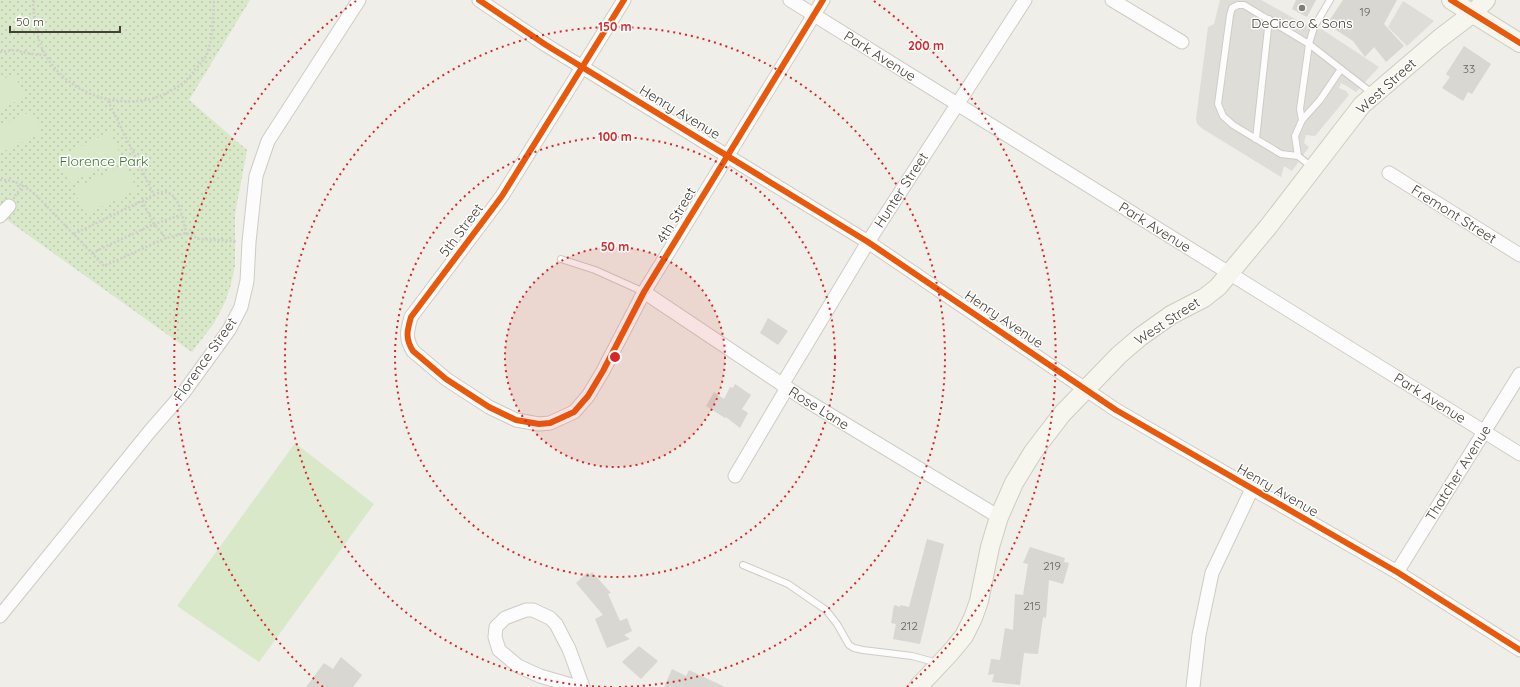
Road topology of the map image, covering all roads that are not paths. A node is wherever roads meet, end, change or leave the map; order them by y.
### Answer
1 (359, 0) edge
2 (479, 0) edge
3 (624, 0) edge
4 (790, 0) edge
5 (823, 0) edge
6 (1026, 0) edge
7 (1112, 0) edge
8 (1330, 0) edge
9 (1451, 0) edge
10 (1486, 0) edge
11 (1473, 13) junction
12 (814, 15) junction
13 (1269, 19) junction
14 (1182, 42) dead end
15 (1520, 43) edge
16 (1309, 44) junction
17 (582, 67) junction
18 (1341, 69) junction
19 (1374, 94) junction
20 (957, 104) junction
21 (1302, 120) junction
22 (1256, 139) junction
23 (727, 155) junction
24 (1298, 156) junction
25 (1313, 168) junction
26 (1389, 173) dead end
27 (9, 206) dead end
28 (0, 216) edge
29 (868, 242) junction
30 (1520, 255) edge
31 (561, 259) dead end
32 (1230, 274) junction
33 (644, 292) junction
34 (1520, 374) edge
35 (785, 386) junction
36 (1085, 389) junction
37 (538, 424) joint
38 (1484, 432) junction
39 (1520, 454) edge
40 (735, 476) dead end
41 (1252, 489) junction
42 (999, 517) junction
43 (743, 565) dead end
44 (1397, 572) junction
45 (0, 616) edge
46 (1520, 650) edge
47 (939, 664) junction
48 (578, 687) edge
49 (583, 687) edge
50 (918, 687) edge
51 (1193, 687) edge

1 - 45 street, Florence Street
2 - 17 street, Henry Avenue
3 - 17 street, 5th Street
4 - 12 street, Park Avenue
5 - 12 street, 4th Street
6 - 20 street, Hunter Street
7 - 14 street
8 - 16 lane
9 - 11 street
10 - 11 street, West Street
11 - 15 street
11 - 19 street, West Street
12 - 20 street, Park Avenue
12 - 23 street, 4th Street
13 - 16 lane
13 - 22 lane
13 - 22 lane
16 - 18 lane
16 - 21 lane
17 - 23 street, Henry Avenue
17 - 37 street, 5th Street
18 - 19 lane
18 - 21 lane
19 - 25 street, West Street
20 - 29 street, Hunter Street
20 - 32 street, Park Avenue
21 - 24 lane
22 - 24 lane
23 - 29 street, Henry Avenue
23 - 33 street, 4th Street
24 - 25 lane
25 - 32 street, West Street
26 - 30 street, Fremont Street
27 - 28 street
29 - 35 street, Hunter Street
29 - 36 street, Henry Avenue
31 - 33 lane
32 - 36 street, West Street
32 - 38 street, Park Avenue
33 - 35 street, Rose Lane
33 - 37 street, 4th Street
34 - 38 street, Thatcher Avenue
35 - 40 street, Hunter Street
35 - 42 street, Rose Lane
36 - 41 street, Henry Avenue
36 - 42 street, West Street
38 - 39 street, Park Avenue
38 - 44 street, Thatcher Avenue
41 - 44 street, Henry Avenue
41 - 51 street
42 - 47 street, West Street
43 - 47 lane
44 - 46 street, Henry Avenue
47 - 50 street, West Street
48 - 49 street

